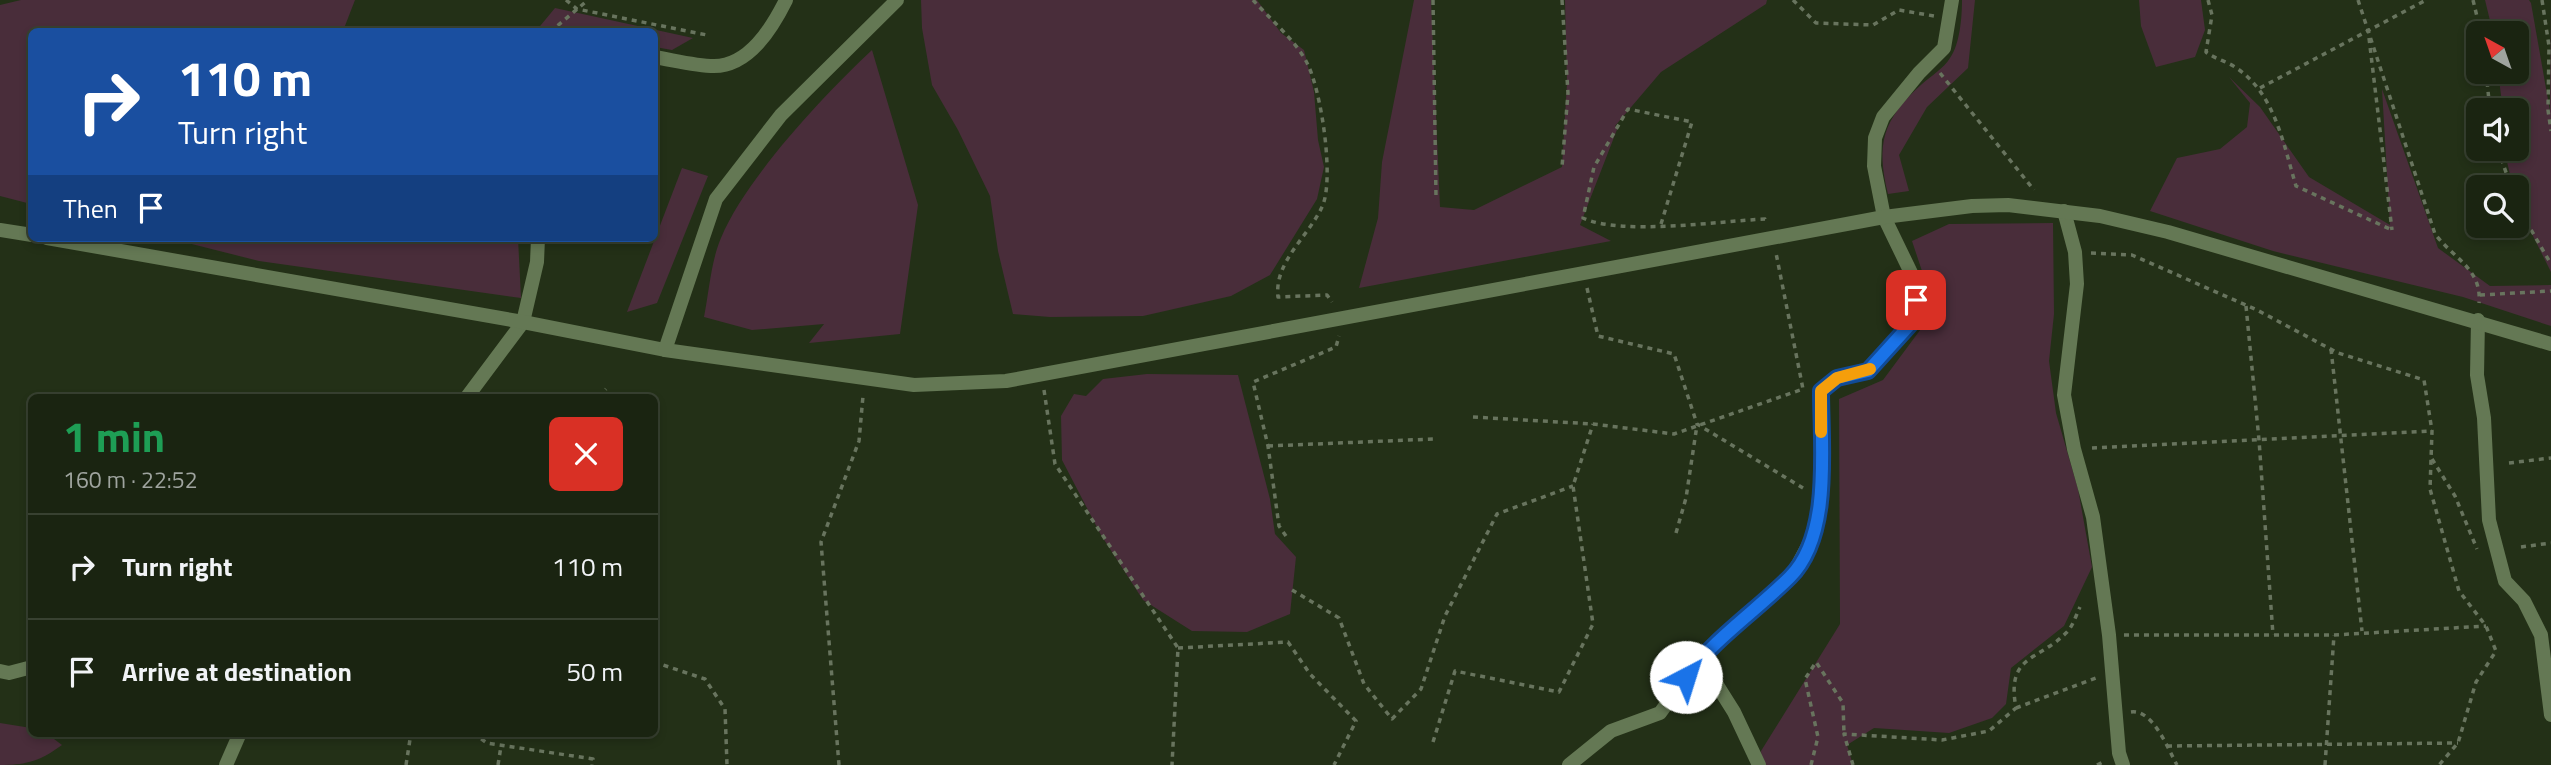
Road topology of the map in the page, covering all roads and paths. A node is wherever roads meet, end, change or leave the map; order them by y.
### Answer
1 (566, 0) edge
2 (588, 0) edge
3 (786, 0) edge
4 (897, 0) edge
5 (1253, 0) edge
6 (1433, 0) edge
7 (1562, 0) edge
8 (1793, 0) edge
9 (1952, 0) edge
10 (2208, 0) edge
11 (2358, 0) edge
12 (2426, 0) edge
13 (2473, 0) edge
14 (2542, 0) edge
15 (577, 9) junction
16 (1951, 19) junction
17 (2478, 21) edge
18 (555, 28) edge
19 (2368, 28) junction
20 (706, 35) dead end
21 (658, 58) edge
22 (1932, 60) junction
23 (2260, 88) junction
24 (2551, 131) edge
25 (1562, 167) dead end
26 (1436, 197) dead end
27 (2057, 210) junction
28 (1884, 217) junction
29 (1661, 224) junction
30 (2529, 226) edge
31 (0, 230) edge
32 (28, 234) edge
33 (1773, 238) junction
34 (70, 242) edge
35 (538, 242) edge
36 (2075, 253) junction
37 (2551, 264) edge
38 (1583, 273) junction
39 (2551, 291) edge
40 (2480, 295) junction
41 (2246, 306) junction
42 (1344, 317) junction
43 (2477, 320) junction
44 (523, 322) junction
45 (2551, 344) edge
46 (2331, 349) junction
47 (665, 350) junction
48 (1042, 374) junction
49 (865, 380) junction
50 (606, 389) dead end
51 (469, 394) edge
52 (602, 394) edge
53 (1473, 417) dead end
54 (1593, 424) junction
55 (1697, 424) junction
56 (2432, 431) junction
57 (2340, 436) junction
58 (1433, 439) dead end
59 (2259, 440) junction
60 (1268, 446) junction
61 (2074, 449) junction
62 (2431, 457) junction
63 (2551, 458) edge
64 (2509, 463) dead end
65 (1573, 486) junction
66 (1821, 499) junction
67 (1676, 533) dead end
68 (1286, 536) dead end
69 (2551, 543) edge
70 (2521, 547) dead end
71 (2479, 555) dead end
72 (1292, 590) dead end
73 (2080, 607) dead end
74 (2486, 626) junction
75 (2362, 631) junction
76 (2109, 635) junction
77 (2273, 635) junction
78 (2334, 635) junction
79 (1178, 648) junction
80 (1700, 658) junction
81 (658, 663) edge
82 (28, 668) edge
83 (0, 671) edge
84 (2111, 672) junction
85 (2016, 708) junction
86 (2115, 713) junction
87 (2551, 715) edge
88 (1844, 734) junction
89 (238, 737) edge
90 (410, 737) edge
91 (479, 737) edge
92 (1433, 743) dead end
93 (2326, 743) junction
94 (2458, 743) junction
95 (501, 746) junction
96 (2167, 747) junction
97 (592, 762) edge
98 (226, 765) edge
99 (406, 765) edge
100 (498, 765) edge
101 (727, 765) edge
102 (839, 765) edge
103 (1172, 765) edge
104 (1334, 765) edge
105 (1569, 765) edge
106 (1759, 765) edge
107 (1811, 765) edge
108 (1853, 765) edge
109 (2123, 765) edge
110 (2177, 765) edge
111 (2325, 765) edge
112 (2440, 765) edge

1 - 15 path
2 - 15 path
3 - 21 street
4 - 47 street
5 - 42 path
6 - 26 path
7 - 25 path
8 - 16 path
9 - 16 street
10 - 23 path
11 - 19 path
12 - 19 path
13 - 17 path
14 - 24 path
15 - 18 path
15 - 20 path
16 - 22 street
19 - 23 path
19 - 23 path
19 - 40 path
22 - 27 path
22 - 28 street
27 - 28 street
27 - 36 street
27 - 43 street
28 - 33 street
28 - 66 street
29 - 29 path
29 - 33 path
30 - 37 path
31 - 32 street
33 - 38 street
33 - 55 path
34 - 44 street
35 - 44 street
36 - 41 path
36 - 61 street
38 - 42 street
38 - 55 path
39 - 40 path
40 - 43 path
41 - 46 path
41 - 59 path
42 - 48 street
42 - 60 path
43 - 45 street
43 - 87 street
44 - 47 street
44 - 51 street
46 - 56 path
46 - 57 path
47 - 49 street
48 - 49 street
48 - 79 path
49 - 102 path
50 - 52 path
53 - 54 path
54 - 55 path
54 - 65 path
55 - 66 path
55 - 67 path
56 - 57 path
56 - 62 path
57 - 59 path
57 - 75 path
58 - 60 path
59 - 61 path
59 - 77 path
60 - 68 path
61 - 76 street
62 - 71 path
62 - 74 path
63 - 64 path
65 - 72 path
65 - 92 path
66 - 80 street
69 - 70 path
73 - 85 path
74 - 75 path
74 - 94 path
75 - 78 path
76 - 77 path
76 - 84 street
77 - 78 path
78 - 93 path
79 - 103 path
79 - 104 path
80 - 105 street
80 - 106 street
81 - 101 path
82 - 83 street
84 - 85 path
84 - 86 street
85 - 88 path
86 - 96 path
86 - 109 street
88 - 107 path
88 - 108 path
89 - 98 street
90 - 99 path
91 - 95 path
93 - 94 path
93 - 96 path
93 - 111 path
94 - 112 path
95 - 97 path
95 - 100 path
96 - 110 path

